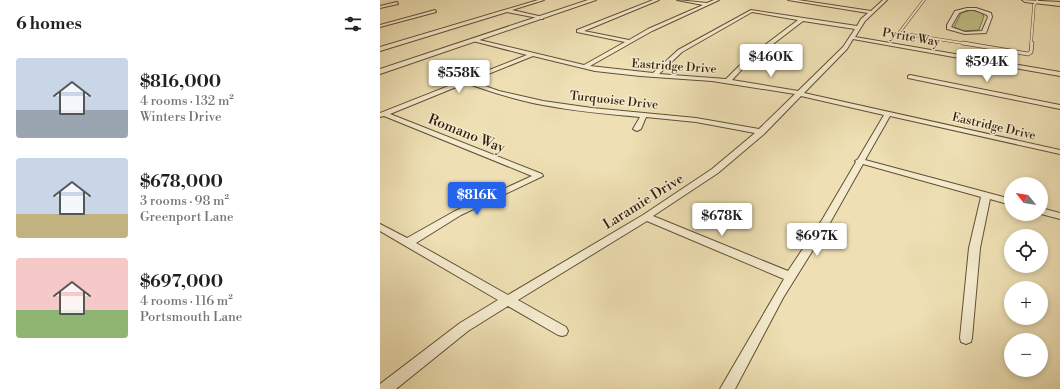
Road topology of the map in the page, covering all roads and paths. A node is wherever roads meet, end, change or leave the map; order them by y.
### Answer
1 (542, 0) edge
2 (593, 0) edge
3 (657, 0) edge
4 (679, 0) edge
5 (717, 0) edge
6 (790, 0) edge
7 (884, 0) edge
8 (924, 0) edge
9 (1025, 0) edge
10 (811, 1) edge
11 (1037, 1) edge
12 (397, 3) dead end
13 (706, 4) junction
14 (1060, 4) edge
15 (977, 6) joint
16 (380, 7) edge
17 (435, 11) dead end
18 (508, 11) junction
19 (872, 12) junction
20 (540, 18) junction
21 (802, 19) junction
22 (380, 26) edge
23 (859, 28) junction
24 (852, 38) junction
25 (475, 40) junction
26 (627, 41) junction
27 (380, 49) edge
28 (532, 55) junction
29 (584, 67) junction
30 (380, 72) edge
31 (1060, 74) edge
32 (654, 75) junction
33 (910, 77) dead end
34 (465, 81) junction
35 (728, 81) junction
36 (800, 93) junction
37 (1060, 107) edge
38 (888, 113) junction
39 (382, 115) edge
40 (644, 115) junction
41 (637, 128) dead end
42 (761, 132) junction
43 (1060, 152) edge
44 (859, 161) junction
45 (986, 196) junction
46 (1004, 200) edge
47 (1048, 213) edge
48 (1060, 216) edge
49 (646, 217) junction
50 (380, 227) edge
51 (407, 242) junction
52 (791, 277) junction
53 (507, 300) junction
54 (562, 331) dead end
55 (966, 338) dead end
56 (385, 389) edge
57 (727, 389) edge

1 - 18 street
2 - 20 street
3 - 26 street
4 - 13 street
5 - 13 street
6 - 10 street
7 - 19 street, Laramie Drive
8 - 11 lane
9 - 11 street
10 - 19 street
11 - 14 street
12 - 16 street
13 - 26 street
15 - 15 street
17 - 22 street
18 - 20 street
18 - 27 street
19 - 23 street, Laramie Drive
20 - 25 street
21 - 23 street
21 - 32 street
21 - 35 street
23 - 24 street, Laramie Drive
24 - 31 street, Pyrite Way
24 - 36 street, Laramie Drive
25 - 28 street, Eastridge Drive
25 - 30 street
26 - 29 street
28 - 29 street, Eastridge Drive
28 - 34 street
29 - 32 street, Eastridge Drive
32 - 35 street, Eastridge Drive
33 - 37 street
34 - 39 street
34 - 40 street, Turquoise Drive
35 - 36 street, Eastridge Drive
36 - 38 street, Eastridge Drive
36 - 42 street, Laramie Drive
38 - 43 street, Eastridge Drive
38 - 44 street
39 - 51 street, Romano Way
40 - 41 street
40 - 42 street, Turquoise Drive
42 - 49 street, Laramie Drive
44 - 45 street
44 - 52 street
45 - 46 street
45 - 55 street
47 - 48 street
49 - 52 street
49 - 53 street, Laramie Drive
50 - 51 street
51 - 53 street
52 - 57 street
53 - 54 street
53 - 56 street, Laramie Drive

